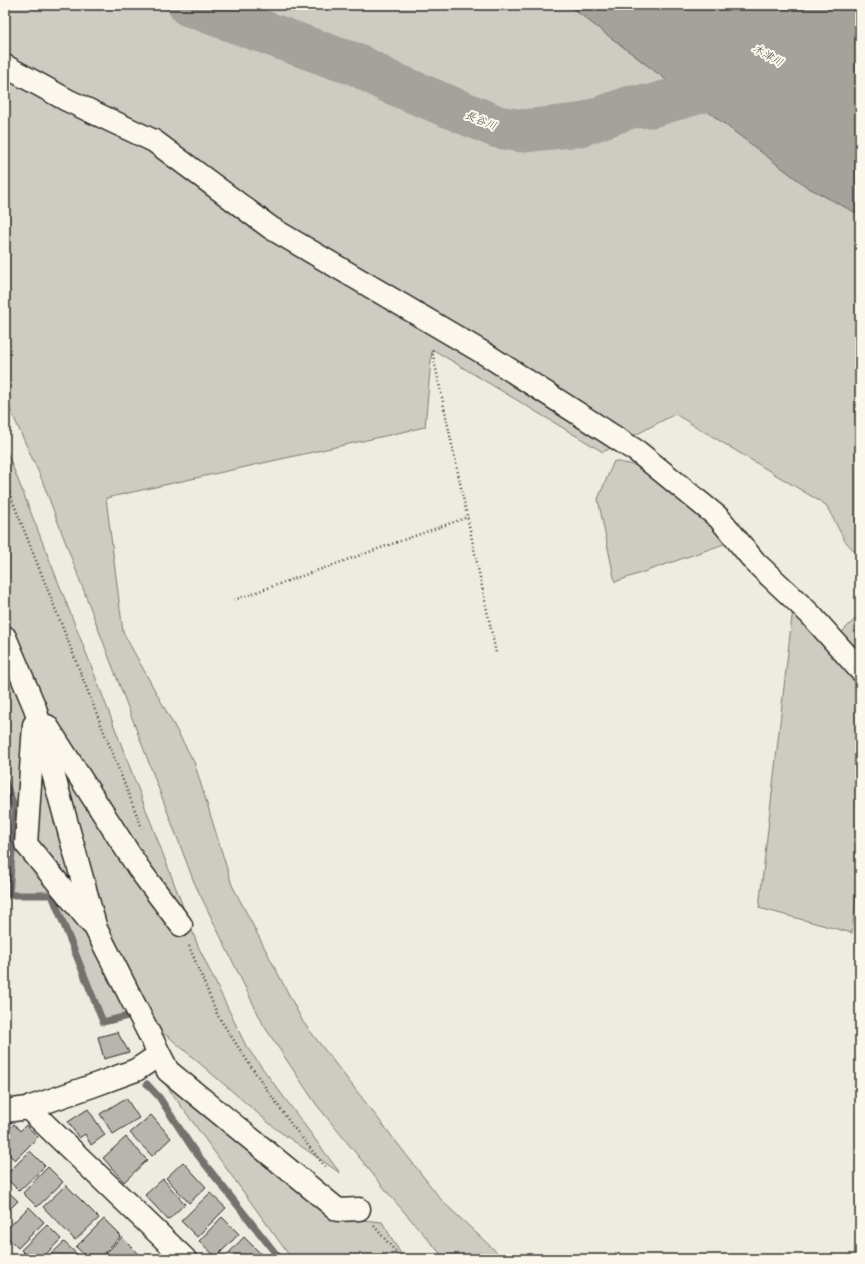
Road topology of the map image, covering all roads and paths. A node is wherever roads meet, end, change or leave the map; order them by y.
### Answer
1 (5, 66) edge
2 (426, 319) junction
3 (468, 517) junction
4 (234, 600) dead end
5 (5, 637) edge
6 (496, 653) dead end
7 (860, 670) edge
8 (35, 708) junction
9 (181, 926) dead end
10 (96, 929) junction
11 (159, 1055) junction
12 (28, 1108) junction
13 (5, 1111) edge
14 (359, 1209) dead end
15 (185, 1259) edge

1 - 2 street
2 - 3 path
2 - 7 street
3 - 4 path
3 - 6 path
5 - 8 street
8 - 9 street
8 - 10 street
8 - 10 street
10 - 11 street
11 - 12 street
11 - 14 street
12 - 13 street
12 - 15 street

